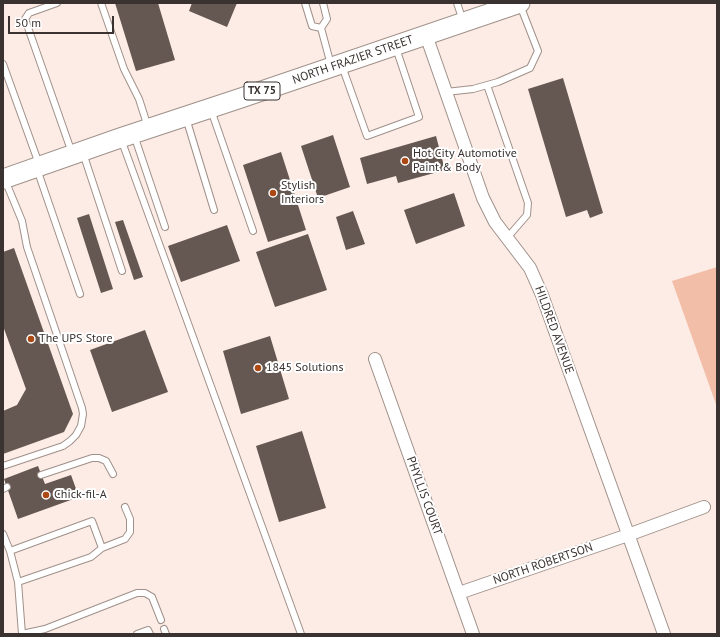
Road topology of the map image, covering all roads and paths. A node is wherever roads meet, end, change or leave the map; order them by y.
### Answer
1 (57, 3) edge
2 (101, 3) edge
3 (305, 3) edge
4 (323, 3) edge
5 (457, 3) edge
6 (520, 3) edge
7 (464, 22) junction
8 (321, 28) junction
9 (426, 35) junction
10 (395, 46) junction
11 (3, 64) edge
12 (337, 66) junction
13 (487, 85) junction
14 (446, 92) junction
15 (210, 108) junction
16 (186, 116) junction
17 (134, 133) junction
18 (78, 153) junction
19 (38, 167) junction
20 (4, 179) edge
21 (214, 210) dead end
22 (165, 227) dead end
23 (253, 231) dead end
24 (507, 238) junction
25 (122, 271) dead end
26 (80, 294) dead end
27 (375, 359) dead end
28 (3, 466) edge
29 (113, 474) dead end
30 (41, 475) dead end
31 (125, 507) dead end
32 (704, 507) dead end
33 (3, 534) edge
34 (628, 535) junction
35 (102, 548) junction
36 (10, 551) junction
37 (18, 582) junction
38 (459, 593) junction
39 (161, 620) dead end
40 (22, 634) edge
41 (137, 634) edge
42 (150, 634) edge
43 (301, 634) edge
44 (473, 634) edge
45 (664, 634) edge

1 - 18 lane
2 - 17 lane
3 - 8 lane
4 - 8 lane
5 - 7 lane
6 - 7 main road, NORTH FRAZIER STREET / TX 75
6 - 13 lane
7 - 9 main road, NORTH FRAZIER STREET / TX 75
8 - 12 lane
9 - 10 main road, NORTH FRAZIER STREET / TX 75
9 - 14 street, HILDRED AVENUE
10 - 12 main road, NORTH FRAZIER STREET / TX 75
10 - 12 lane
11 - 19 lane
12 - 15 main road, NORTH FRAZIER STREET / TX 75
13 - 14 lane
13 - 24 lane
14 - 24 street, HILDRED AVENUE
15 - 16 main road, NORTH FRAZIER STREET / TX 75
15 - 23 lane
16 - 17 main road, NORTH FRAZIER STREET / TX 75
16 - 21 lane
17 - 18 main road, NORTH FRAZIER STREET / TX 75
17 - 22 lane
17 - 43 lane
18 - 19 main road, NORTH FRAZIER STREET / TX 75
18 - 25 lane
19 - 20 main road, NORTH FRAZIER STREET / TX 75
19 - 26 lane
20 - 28 lane
24 - 34 street, HILDRED AVENUE
27 - 38 street, PHYLLIS COURT
29 - 30 lane
31 - 35 lane
32 - 34 street, NORTH ROBERTSON
33 - 36 lane
34 - 38 street, NORTH ROBERTSON
34 - 45 street, HILDRED AVENUE
35 - 36 lane
35 - 37 lane
36 - 37 lane
37 - 40 lane
38 - 44 street, PHYLLIS COURT
39 - 40 lane
41 - 42 lane

